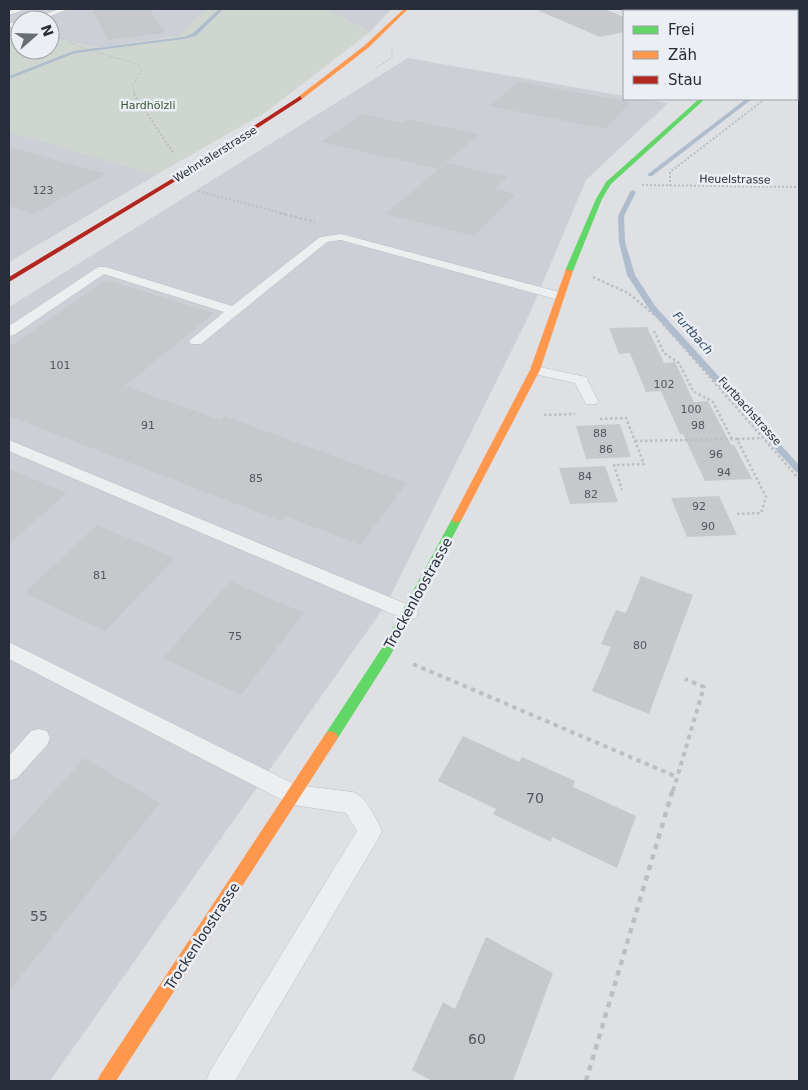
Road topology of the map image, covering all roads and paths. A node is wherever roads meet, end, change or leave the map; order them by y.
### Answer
1 (23, 9) edge
2 (406, 9) edge
3 (9, 13) edge
4 (799, 24) edge
5 (798, 27) edge
6 (60, 39) edge
7 (701, 100) edge
8 (764, 100) edge
9 (197, 166) junction
10 (799, 187) edge
11 (570, 268) junction
12 (9, 280) edge
13 (559, 296) junction
14 (232, 310) junction
15 (654, 331) dead end
16 (9, 332) edge
17 (196, 341) dead end
18 (535, 370) junction
19 (591, 400) dead end
20 (578, 414) dead end
21 (513, 416) junction
22 (599, 419) dead end
23 (762, 438) junction
24 (732, 439) junction
25 (736, 439) junction
26 (635, 441) junction
27 (9, 445) edge
28 (799, 479) edge
29 (622, 490) dead end
30 (735, 514) dead end
31 (409, 613) junction
32 (9, 650) edge
33 (386, 652) junction
34 (685, 679) dead end
35 (39, 738) dead end
36 (9, 771) edge
37 (677, 777) junction
38 (294, 796) junction
39 (106, 1081) edge
40 (220, 1081) edge
41 (586, 1081) edge

1 - 3 lane
2 - 9 street, Wehntalerstrasse
4 - 5 path
6 - 9 path
7 - 11 street, Trockenloostrasse
8 - 10 path, Heuelstrasse
9 - 12 street, Wehntalerstrasse
11 - 13 street, Trockenloostrasse
11 - 23 path, Furtbachstrasse
13 - 14 lane
13 - 18 street, Trockenloostrasse
14 - 16 lane
14 - 17 lane
15 - 24 path
18 - 19 lane
18 - 21 street, Trockenloostrasse
20 - 21 path
21 - 31 street, Trockenloostrasse
22 - 26 path
23 - 25 path
23 - 28 path, Furtbachstrasse
24 - 25 path
24 - 26 path
25 - 30 path
26 - 29 path
27 - 31 lane
31 - 33 street, Trockenloostrasse
32 - 38 lane
33 - 37 path
33 - 38 street, Trockenloostrasse
34 - 37 path
35 - 36 lane
37 - 41 path
38 - 39 street, Trockenloostrasse
38 - 40 lane

